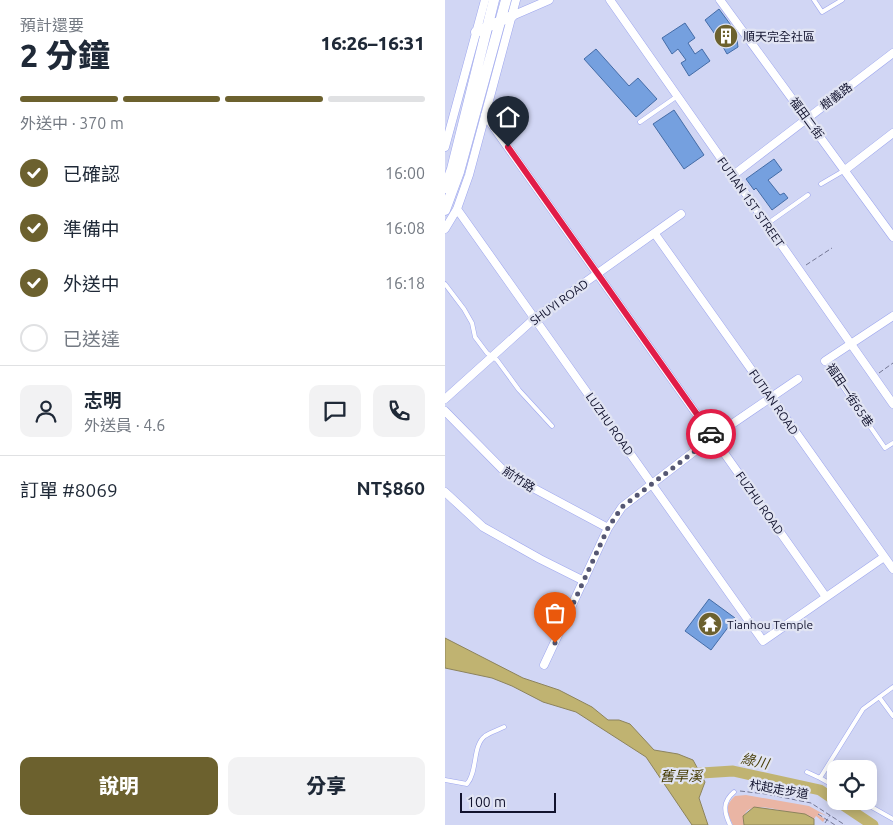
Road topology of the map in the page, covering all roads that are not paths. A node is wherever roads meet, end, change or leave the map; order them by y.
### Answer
1 (485, 0) edge
2 (494, 0) edge
3 (506, 0) edge
4 (516, 0) edge
5 (549, 0) edge
6 (610, 0) edge
7 (720, 0) edge
8 (814, 0) edge
9 (842, 0) edge
10 (512, 16) junction
11 (500, 22) junction
12 (481, 30) junction
13 (893, 53) edge
14 (676, 96) junction
15 (485, 116) junction
16 (807, 118) junction
17 (640, 122) dead end
18 (893, 133) edge
19 (445, 147) edge
20 (845, 170) junction
21 (732, 176) junction
22 (821, 184) dead end
23 (445, 188) edge
24 (808, 195) dead end
25 (457, 209) junction
26 (445, 210) edge
27 (681, 214) dead end
28 (767, 224) junction
29 (445, 229) edge
30 (655, 234) junction
31 (893, 237) edge
32 (597, 274) junction
33 (445, 284) edge
34 (893, 316) edge
35 (535, 318) junction
36 (851, 342) junction
37 (492, 357) junction
38 (825, 361) joint
39 (798, 379) dead end
40 (771, 397) junction
41 (445, 399) edge
42 (893, 404) edge
43 (445, 411) edge
44 (552, 426) dead end
45 (713, 437) junction
46 (893, 443) edge
47 (652, 483) junction
48 (445, 492) edge
49 (608, 528) junction
50 (884, 557) junction
51 (893, 569) edge
52 (584, 581) junction
53 (825, 597) junction
54 (544, 665) dead end
55 (893, 687) edge
56 (879, 697) junction
57 (893, 716) edge
58 (504, 727) dead end
59 (807, 772) dead end
60 (820, 778) junction
61 (445, 780) edge
62 (827, 782) edge
63 (734, 792) road end
64 (877, 810) edge
65 (893, 819) edge
66 (730, 825) edge

1 - 12 street
2 - 12 street
3 - 11 street
4 - 10 street
5 - 10 street
6 - 14 street, FUTIAN 1ST STREET
7 - 16 street, 福田二街
8 - 9 lane
10 - 11 street
10 - 15 street
11 - 12 street
11 - 26 street
12 - 19 street
12 - 23 street
13 - 16 street, 樹義路
14 - 17 lane
14 - 21 street, FUTIAN 1ST STREET
15 - 25 street
15 - 32 street, FUZHU ROAD
16 - 20 street, 福田二街
16 - 21 street, 樹義路
18 - 20 street
20 - 22 lane
20 - 31 street, 福田二街
21 - 28 street, FUTIAN 1ST STREET
24 - 28 lane
25 - 29 street
25 - 35 street, LUZHU ROAD
27 - 30 street, SHUYI ROAD
28 - 36 street, FUTIAN 1ST STREET
30 - 32 street, SHUYI ROAD
30 - 40 street, FUTIAN ROAD
32 - 35 street, SHUYI ROAD
32 - 45 street, FUZHU ROAD
33 - 37 lane
34 - 36 street, 福田一街65巷
35 - 37 street, SHUYI ROAD
35 - 47 street, LUZHU ROAD
36 - 38 street, 福田一街65巷
36 - 42 street, FUTIAN 1ST STREET
37 - 41 street, SHUYI ROAD
37 - 44 lane
38 - 46 lane, 福田一街65巷
39 - 40 street
40 - 45 street
40 - 50 street, FUTIAN ROAD
43 - 49 street, 前竹路
45 - 47 street
45 - 53 street, FUZHU ROAD
47 - 49 street
47 - 53 street, LUZHU ROAD
48 - 52 street
49 - 52 street
50 - 51 street, FUTIAN ROAD
50 - 53 street
52 - 54 street
55 - 56 lane
56 - 57 lane
56 - 60 lane
58 - 61 lane
59 - 60 lane
60 - 62 lane
63 - 66 lane
64 - 65 lane

